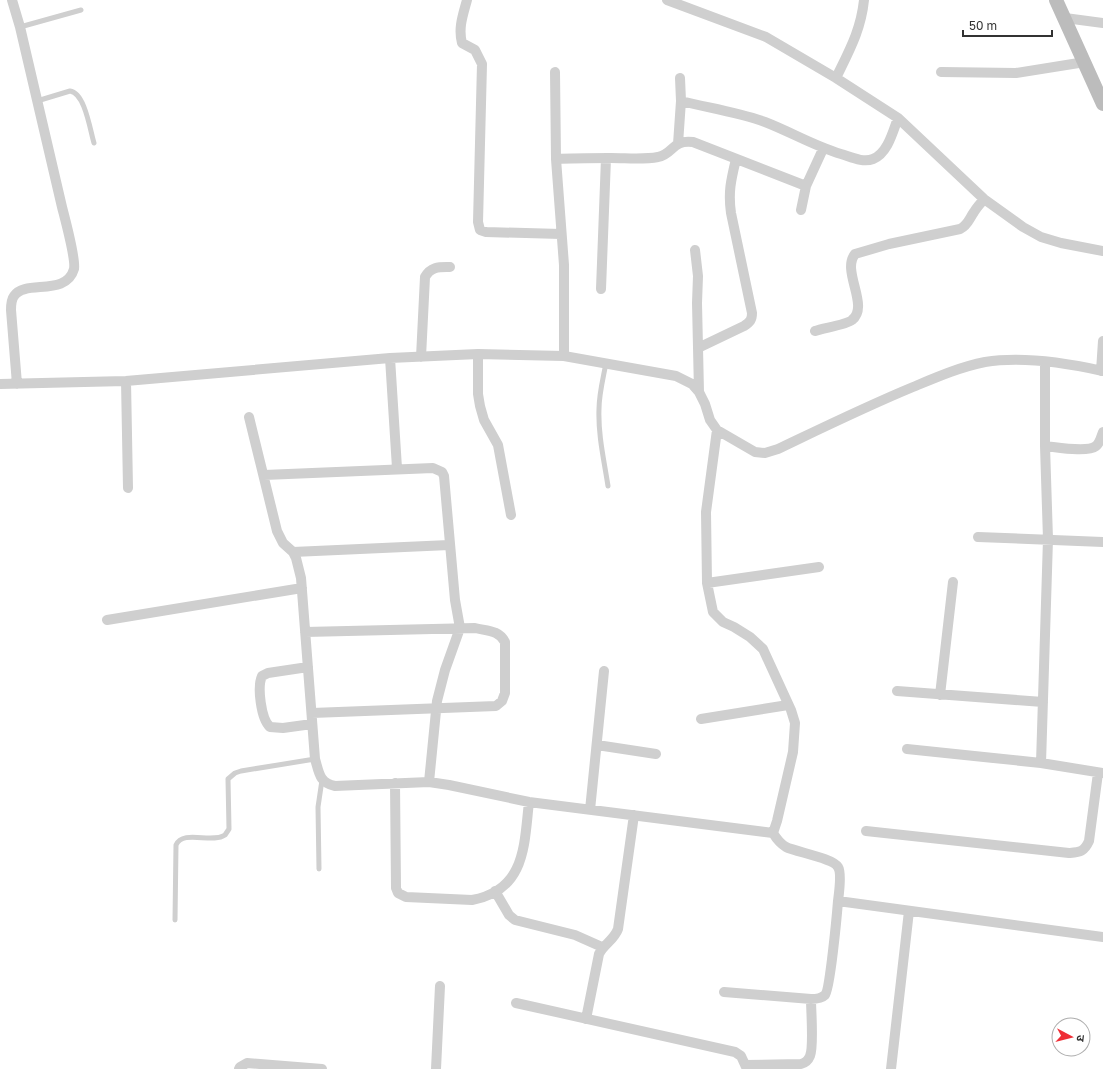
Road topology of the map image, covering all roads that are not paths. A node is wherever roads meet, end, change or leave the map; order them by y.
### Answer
1 (12, 0) edge
2 (467, 0) edge
3 (667, 0) edge
4 (864, 0) edge
5 (1056, 0) edge
6 (80, 10) dead end
7 (1065, 18) junction
8 (1103, 23) edge
9 (20, 27) junction
10 (1084, 62) junction
11 (556, 72) dead end
12 (941, 72) dead end
13 (680, 78) dead end
14 (836, 78) junction
15 (37, 101) junction
16 (681, 101) junction
17 (1103, 104) edge
18 (898, 118) junction
19 (94, 143) dead end
20 (678, 144) junction
21 (823, 149) junction
22 (556, 158) junction
23 (606, 158) junction
24 (736, 159) junction
25 (806, 186) junction
26 (984, 199) junction
27 (801, 210) dead end
28 (561, 234) junction
29 (695, 250) dead end
30 (1103, 251) edge
31 (450, 267) dead end
32 (601, 289) dead end
33 (815, 331) dead end
34 (1103, 341) edge
35 (698, 348) junction
36 (478, 354) junction
37 (564, 356) junction
38 (421, 357) junction
39 (390, 358) junction
40 (1045, 363) junction
41 (606, 364) junction
42 (1102, 371) edge
43 (126, 381) junction
44 (0, 384) edge
45 (17, 384) junction
46 (699, 392) junction
47 (249, 417) dead end
48 (717, 430) junction
49 (1103, 432) edge
50 (1045, 446) junction
51 (396, 468) junction
52 (264, 475) junction
53 (608, 486) dead end
54 (128, 488) dead end
55 (512, 515) dead end
56 (978, 537) dead end
57 (1048, 539) junction
58 (1103, 542) edge
59 (449, 545) junction
60 (293, 552) junction
61 (819, 567) dead end
62 (953, 582) dead end
63 (707, 583) junction
64 (302, 588) junction
65 (107, 620) dead end
66 (460, 628) junction
67 (305, 632) junction
68 (308, 667) junction
69 (604, 672) dead end
70 (897, 691) dead end
71 (940, 694) junction
72 (1043, 702) junction
73 (788, 705) junction
74 (436, 709) junction
75 (312, 713) junction
76 (701, 720) dead end
77 (312, 724) junction
78 (597, 745) junction
79 (907, 749) dead end
80 (656, 754) dead end
81 (315, 759) junction
82 (1041, 763) junction
83 (1100, 773) edge
84 (322, 780) junction
85 (429, 782) junction
86 (395, 783) junction
87 (529, 802) junction
88 (590, 810) junction
89 (634, 815) junction
90 (866, 831) dead end
91 (772, 833) junction
92 (319, 869) dead end
93 (495, 891) junction
94 (838, 901) junction
95 (910, 911) junction
96 (175, 920) dead end
97 (1103, 937) edge
98 (602, 947) junction
99 (440, 986) dead end
100 (724, 992) dead end
101 (811, 999) junction
102 (516, 1003) dead end
103 (586, 1019) junction
104 (746, 1067) edge
105 (239, 1069) edge
106 (322, 1069) edge
107 (436, 1069) edge
108 (891, 1069) edge

1 - 9 street
2 - 28 street
3 - 14 street
4 - 14 street
5 - 7 street
6 - 9 lane
7 - 8 street
7 - 10 street
9 - 15 street
10 - 12 street
10 - 17 street
11 - 22 street
13 - 16 street
14 - 18 street
15 - 19 lane
15 - 45 street
16 - 20 street
16 - 21 street
18 - 21 street
18 - 26 street
20 - 23 street
20 - 24 street
21 - 25 street
22 - 23 street
22 - 28 street
23 - 32 street
24 - 25 street
24 - 35 street
25 - 27 street
26 - 30 street
26 - 33 street
28 - 37 street
29 - 35 street
31 - 38 street
34 - 42 street
35 - 46 street
36 - 37 street
36 - 38 street
36 - 55 street
37 - 41 street
38 - 39 street
39 - 43 street
39 - 51 street
40 - 42 street
40 - 48 street
40 - 50 street
41 - 46 street
41 - 53 lane
43 - 45 street
43 - 54 street
44 - 45 street
46 - 48 street
47 - 52 street
48 - 63 street
49 - 50 street
50 - 57 street
51 - 52 street
51 - 59 street
52 - 60 street
56 - 57 street
57 - 58 street
57 - 72 street
59 - 60 street
59 - 66 street
60 - 64 street
61 - 63 street
62 - 71 street
63 - 73 street
64 - 65 street
64 - 67 street
66 - 67 street
66 - 74 street
66 - 74 street
67 - 68 street
68 - 75 street
68 - 77 street
69 - 78 street
70 - 71 street
71 - 72 street
72 - 82 street
73 - 76 street
73 - 91 street
74 - 75 street
74 - 85 street
75 - 77 street
77 - 81 street
78 - 80 street
78 - 88 street
79 - 82 street
81 - 84 street
81 - 96 lane
82 - 83 street
83 - 90 street
84 - 86 street
84 - 92 lane
85 - 86 street
85 - 87 street
86 - 93 street
87 - 88 street
87 - 93 street
88 - 89 street
89 - 91 street
89 - 98 street
91 - 94 street
93 - 98 street
94 - 95 street
94 - 101 street
95 - 97 street
95 - 108 street
98 - 103 street
99 - 107 street
100 - 101 street
101 - 104 street
102 - 103 street
103 - 104 street
105 - 106 street

